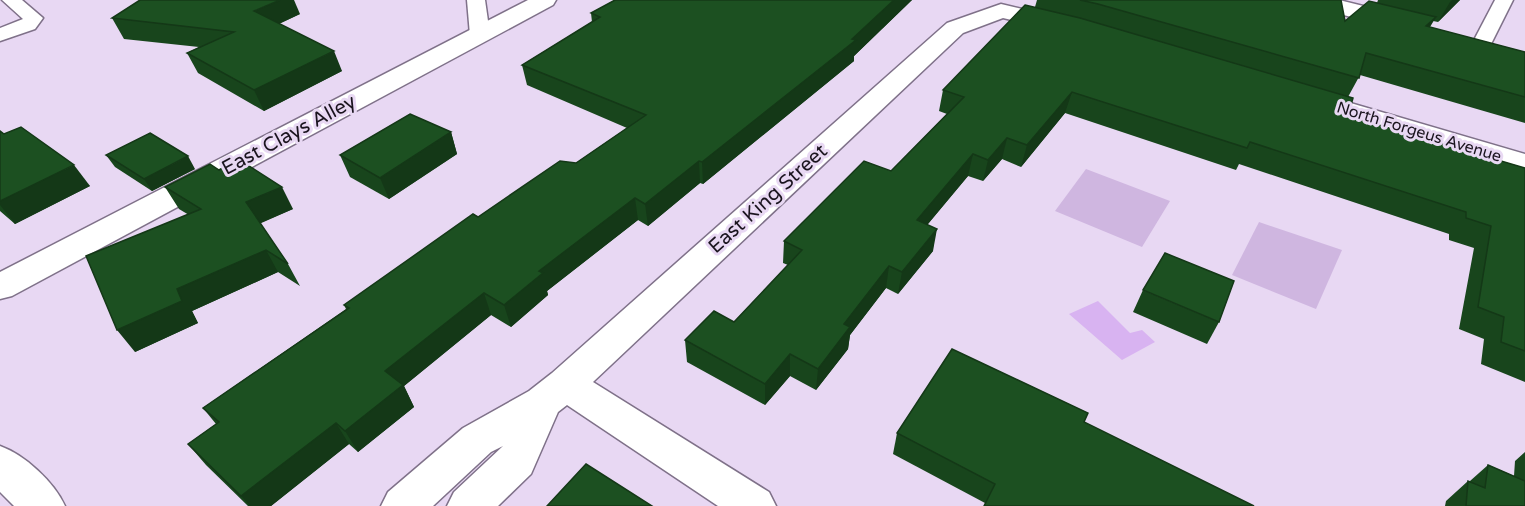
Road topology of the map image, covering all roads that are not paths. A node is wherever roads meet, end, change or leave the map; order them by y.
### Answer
1 (11, 0) edge
2 (476, 0) edge
3 (545, 0) edge
4 (1311, 0) edge
5 (1504, 0) edge
6 (1426, 28) edge
7 (1083, 31) edge
8 (480, 34) junction
9 (0, 35) edge
10 (1482, 42) edge
11 (1287, 92) edge
12 (1525, 164) edge
13 (0, 287) edge
14 (554, 393) junction
15 (0, 464) edge
16 (43, 506) edge
17 (403, 506) edge
18 (469, 506) edge
19 (754, 506) edge

1 - 9 lane
2 - 8 lane
3 - 8 street, East Clays Alley
4 - 6 street
5 - 10 lane
7 - 14 street, East King Street
8 - 13 street, East Clays Alley
11 - 12 street, North Forgeus Avenue
14 - 17 street, East King Street
14 - 18 street, East King Street
14 - 19 street
15 - 16 street

